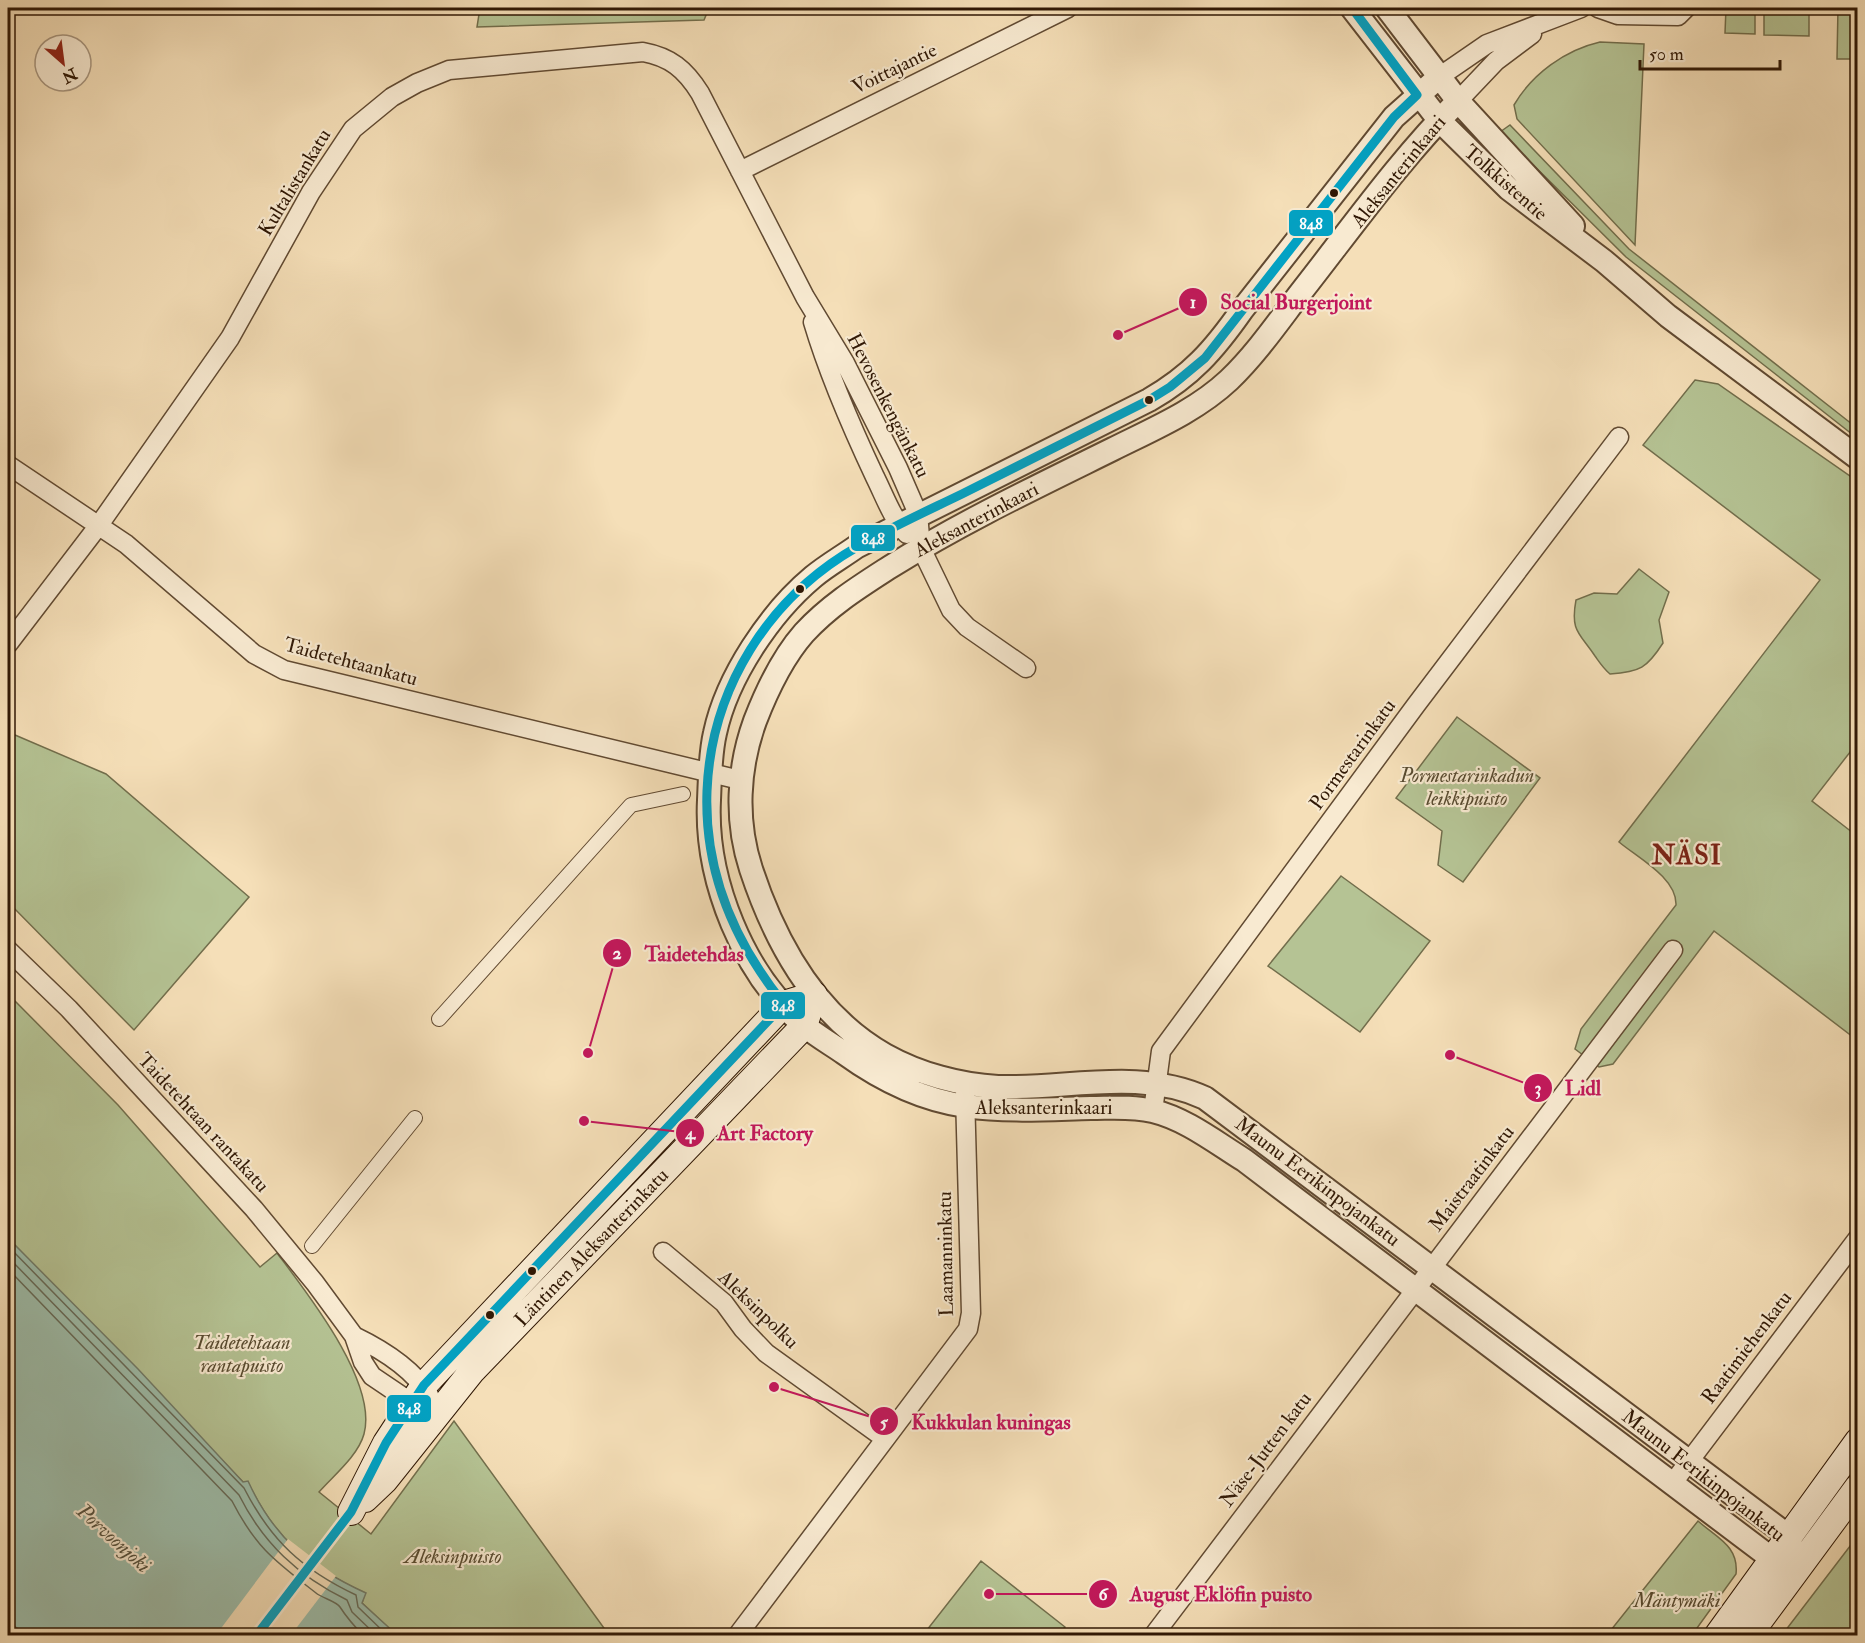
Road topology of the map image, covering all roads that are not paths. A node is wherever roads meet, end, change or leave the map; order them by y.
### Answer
1 (1068, 8) edge
2 (1352, 8) edge
3 (1387, 8) edge
4 (1581, 8) edge
5 (1598, 8) edge
6 (1686, 8) edge
7 (1546, 23) junction
8 (1439, 77) junction
9 (1417, 95) junction
10 (1458, 101) junction
11 (1439, 120) junction
12 (740, 171) junction
13 (1604, 261) junction
14 (805, 297) junction
15 (1619, 438) dead end
16 (1857, 459) edge
17 (8, 465) edge
18 (918, 514) junction
19 (99, 525) junction
20 (898, 525) junction
21 (921, 548) junction
22 (8, 644) edge
23 (1026, 668) dead end
24 (710, 773) junction
25 (740, 780) junction
26 (683, 794) dead end
27 (8, 950) edge
28 (1673, 950) dead end
29 (814, 995) junction
30 (784, 1004) junction
31 (439, 1019) dead end
32 (804, 1026) junction
33 (1159, 1082) junction
34 (965, 1095) junction
35 (1153, 1111) junction
36 (415, 1118) dead end
37 (1857, 1238) edge
38 (312, 1246) dead end
39 (663, 1252) dead end
40 (1432, 1267) junction
41 (1413, 1290) junction
42 (354, 1336) junction
43 (418, 1394) junction
44 (439, 1410) junction
45 (884, 1438) junction
46 (1857, 1441) edge
47 (1689, 1460) junction
48 (1672, 1484) junction
49 (1857, 1487) edge
50 (1787, 1535) junction
51 (1771, 1557) junction
52 (1800, 1564) junction
53 (737, 1635) edge
54 (1153, 1635) edge
55 (1717, 1635) edge
56 (1748, 1635) edge

1 - 12 street, Voittajantie
2 - 9 street, Tolkkistentie
3 - 8 street, Tolkkistentie
4 - 7 street
5 - 6 street
7 - 8 street
7 - 10 street
8 - 9 street, Aleksanterinkaari
8 - 10 street, Tolkkistentie
9 - 11 street, Tolkkistentie
9 - 18 street, Aleksanterinkaari
10 - 11 street, Aleksanterinkaari
10 - 13 street, Tolkkistentie
11 - 13 street, Tolkkistentie
11 - 21 street, Aleksanterinkaari
12 - 14 street, Hevosenkengänkatu
12 - 19 street, Kultalistankatu
13 - 16 street, Tolkkistentie
14 - 18 street, Hevosenkengänkatu
14 - 20 street, Hevosenkengänkatu
15 - 33 street, Pormestarinkatu
17 - 19 street, Taidetehtaankatu
18 - 20 street, Aleksanterinkaari
18 - 21 street, Hevosenkengänkatu
19 - 22 street, Kultalistankatu
19 - 24 street, Taidetehtaankatu
20 - 21 street, Hevosenkengänkatu
20 - 24 street, Aleksanterinkaari
21 - 23 street
21 - 25 street, Aleksanterinkaari
24 - 25 street, Taidetehtaankatu
24 - 30 street, Aleksanterinkaari
25 - 29 street, Aleksanterinkaari
26 - 31 street
27 - 42 street, Taidetehtaan rantakatu
28 - 40 street, Maistraatinkatu
29 - 30 main road, Läntinen Aleksanterinkatu
29 - 32 main road, Läntinen Aleksanterinkatu
29 - 34 street, Aleksanterinkaari
30 - 32 street, Aleksanterinkaari
30 - 43 main road, Läntinen Aleksanterinkatu
32 - 34 street, Aleksanterinkaari
32 - 44 main road, Läntinen Aleksanterinkatu
33 - 34 street, Aleksanterinkaari
33 - 35 street, Pormestarinkatu
33 - 40 street, Maunu Eerikinpojankatu
34 - 35 street, Aleksanterinkaari
34 - 45 street, Laamanninkatu
35 - 41 street, Maunu Eerikinpojankatu
36 - 38 street
37 - 47 street, Raatimiehenkatu
39 - 45 street, Aleksinpolku
40 - 41 street, Maistraatinkatu
40 - 47 street, Maunu Eerikinpojankatu
41 - 48 street, Maunu Eerikinpojankatu
41 - 54 street, Näse-Jutten katu
42 - 43 street, Taidetehtaan rantakatu
42 - 43 street, Taidetehtaan rantakatu
43 - 44 street, Taidetehtaan rantakatu
43 - 44 main road, Läntinen Aleksanterinkatu
45 - 53 street, Laamanninkatu
46 - 50 main road
47 - 48 street, Raatimiehenkatu
47 - 50 street, Maunu Eerikinpojankatu
48 - 51 street, Maunu Eerikinpojankatu
49 - 52 main road
50 - 51 main road
50 - 52 street, Maunu Eerikinpojankatu
51 - 52 street, Maunu Eerikinpojankatu
51 - 55 main road
52 - 56 main road

